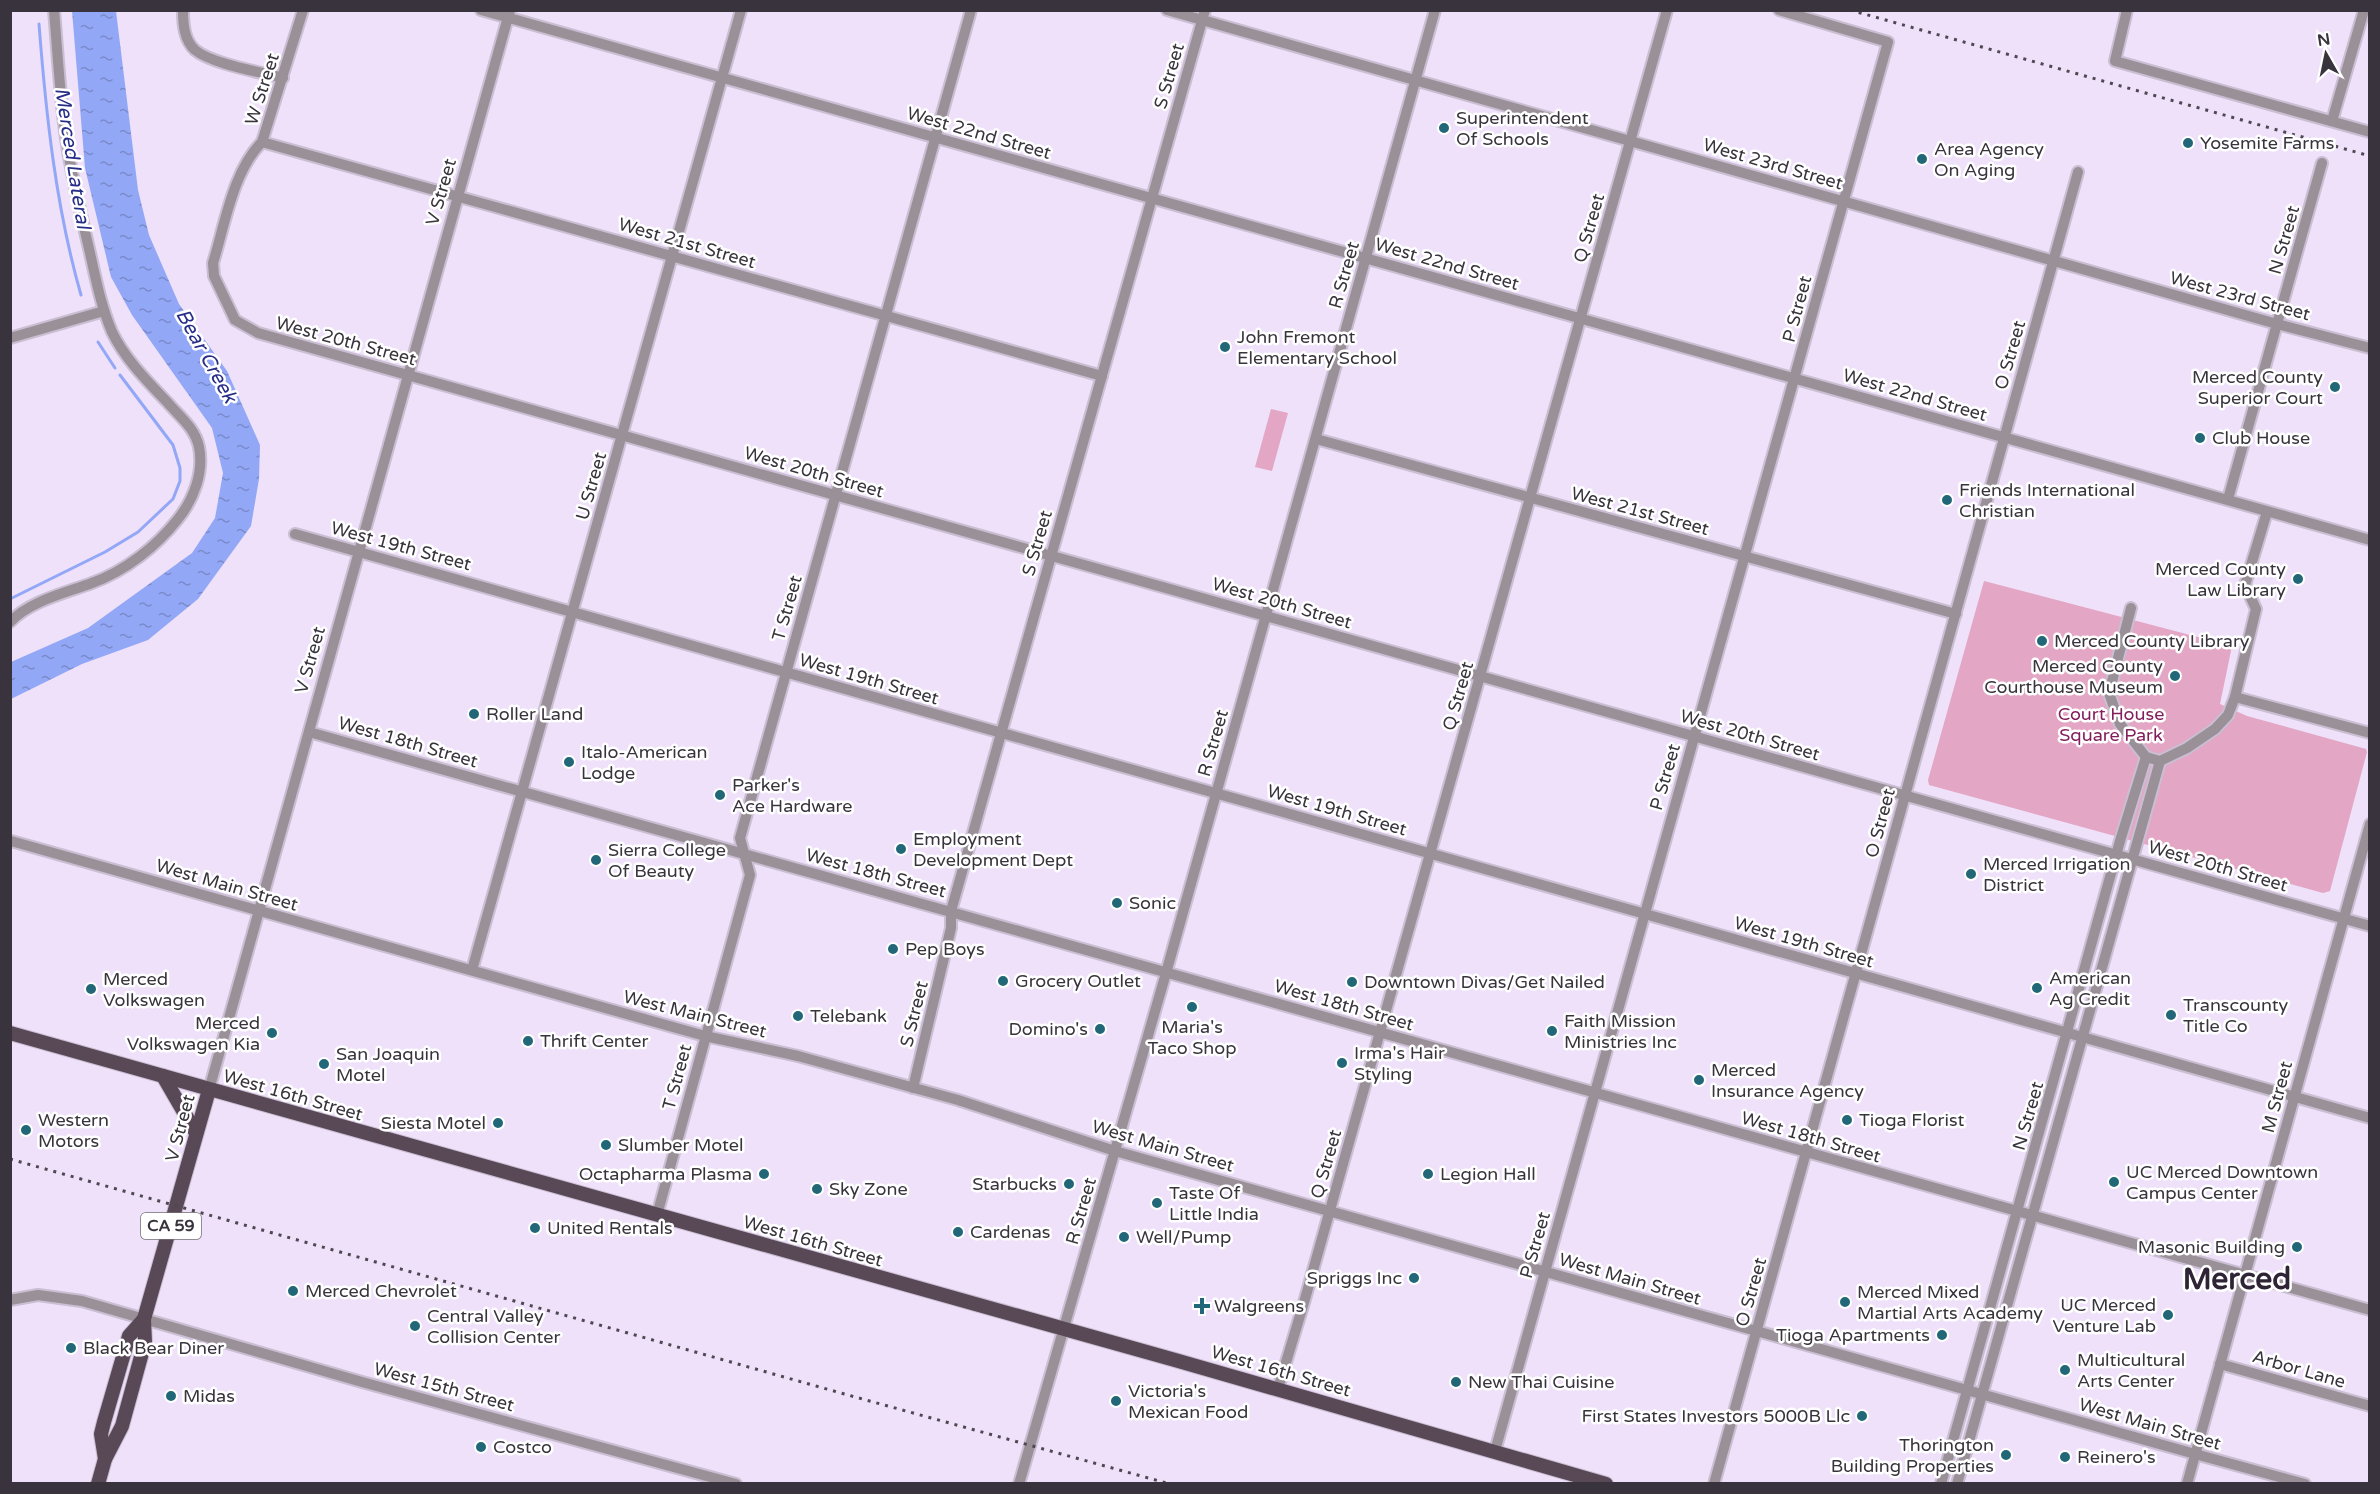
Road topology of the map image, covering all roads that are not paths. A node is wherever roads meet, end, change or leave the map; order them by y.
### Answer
1 (54, 10) edge
2 (183, 10) edge
3 (303, 10) edge
4 (481, 10) edge
5 (741, 10) edge
6 (971, 10) edge
7 (1167, 10) edge
8 (1435, 10) edge
9 (1667, 10) edge
10 (1779, 10) edge
11 (2127, 10) edge
12 (2364, 10) edge
13 (509, 14) edge
14 (1203, 15) edge
15 (284, 78) junction
16 (722, 78) junction
17 (1416, 81) junction
18 (2332, 121) junction
19 (2370, 132) edge
20 (935, 138) junction
21 (1630, 141) junction
22 (262, 142) junction
23 (2322, 163) dead end
24 (2078, 172) dead end
25 (458, 197) junction
26 (1152, 198) junction
27 (1844, 202) junction
28 (672, 256) junction
29 (1366, 258) junction
30 (2054, 261) junction
31 (214, 276) joint
32 (104, 311) junction
33 (886, 316) junction
34 (1580, 318) junction
35 (2277, 324) junction
36 (10, 338) edge
37 (2370, 348) edge
38 (409, 375) junction
39 (1102, 376) junction
40 (1795, 379) junction
41 (622, 435) junction
42 (2005, 437) junction
43 (1316, 439) junction
44 (836, 495) junction
45 (1530, 498) junction
46 (2228, 500) junction
47 (2266, 512) junction
48 (295, 534) dead end
49 (2370, 540) edge
50 (359, 552) junction
51 (1051, 556) junction
52 (1744, 557) junction
53 (2131, 608) dead end
54 (573, 611) junction
55 (1956, 614) junction
56 (1266, 616) junction
57 (12, 618) edge
58 (786, 673) junction
59 (1480, 676) junction
60 (2235, 697) junction
61 (309, 732) junction
62 (1001, 733) junction
63 (2370, 733) edge
64 (1694, 736) junction
65 (2146, 757) junction
66 (2160, 761) junction
67 (522, 792) junction
68 (1216, 793) junction
69 (1905, 796) junction
70 (2370, 824) edge
71 (11, 841) edge
72 (1431, 854) junction
73 (746, 855) junction
74 (2116, 855) junction
75 (2133, 859) junction
76 (259, 911) junction
77 (951, 911) junction
78 (1644, 914) junction
79 (2343, 918) junction
80 (2370, 926) edge
81 (472, 970) junction
82 (1166, 973) junction
83 (1856, 974) junction
84 (1380, 1032) junction
85 (10, 1033) edge
86 (2068, 1034) junction
87 (705, 1036) junction
88 (2082, 1038) junction
89 (163, 1076) junction
90 (913, 1088) junction
91 (209, 1090) junction
92 (1594, 1093) junction
93 (2294, 1097) junction
94 (2370, 1118) edge
95 (196, 1133) junction
96 (1115, 1151) junction
97 (1805, 1152) junction
98 (2017, 1211) junction
99 (1330, 1212) junction
100 (657, 1215) junction
101 (2031, 1215) junction
102 (1544, 1271) junction
103 (2245, 1275) junction
104 (10, 1300) edge
105 (2370, 1310) edge
106 (144, 1319) junction
107 (1064, 1329) junction
108 (1756, 1331) junction
109 (2220, 1364) junction
110 (1278, 1389) junction
111 (1968, 1390) junction
112 (1982, 1394) junction
113 (2370, 1406) edge
114 (1495, 1452) junction
115 (2195, 1454) junction
116 (98, 1484) edge
117 (736, 1484) edge
118 (1019, 1484) edge
119 (1606, 1484) edge
120 (1714, 1484) edge
121 (1941, 1484) edge
122 (1957, 1484) edge
123 (2187, 1484) edge
124 (2306, 1484) edge

1 - 32 street
2 - 15 street
3 - 15 street, W Street
4 - 13 street, West 22nd Street
5 - 16 street, U Street
6 - 20 street, T Street
7 - 14 street, West 23rd Street
8 - 17 street, R Street
9 - 21 street, Q Street
10 - 27 street, P Street
11 - 18 street
12 - 18 street
13 - 16 street, West 22nd Street
13 - 25 street, V Street
14 - 17 street, West 23rd Street
14 - 26 street, S Street
15 - 22 street, W Street
16 - 20 street, West 22nd Street
16 - 28 street, U Street
17 - 21 street, West 23rd Street
17 - 29 street, R Street
18 - 19 street
20 - 26 street, West 22nd Street
20 - 33 street, T Street
21 - 27 street, West 23rd Street
21 - 34 street, Q Street
22 - 25 street, West 21st Street
22 - 31 street, W Street
23 - 35 street, N Street
24 - 30 street, O Street
25 - 28 street, West 21st Street
25 - 38 street, V Street
26 - 29 street, West 22nd Street
26 - 39 street, S Street
27 - 30 street, West 23rd Street
27 - 40 street, P Street
28 - 33 street, West 21st Street
28 - 41 street, U Street
29 - 34 street, West 22nd Street
29 - 43 street, R Street
30 - 35 street, West 23rd Street
30 - 42 street, O Street
31 - 38 street, West 20th Street
32 - 36 street
32 - 57 street
33 - 39 street, West 21st Street
33 - 44 street, T Street
34 - 40 street, West 22nd Street
34 - 45 street, Q Street
35 - 37 street, West 23rd Street
35 - 46 street, N Street
38 - 41 street, West 20th Street
38 - 50 street, V Street
39 - 51 street, S Street
40 - 42 street, West 22nd Street
40 - 52 street, P Street
41 - 44 street, West 20th Street
41 - 54 street, U Street
42 - 46 street, West 22nd Street
42 - 55 street, O Street
43 - 45 street, West 21st Street
43 - 56 street, R Street
44 - 51 street, West 20th Street
44 - 58 street, T Street
45 - 52 street, West 21st Street
45 - 59 street, Q Street
46 - 47 street, West 22nd Street
47 - 49 street, West 22nd Street
47 - 60 street
48 - 50 street, West 19th Street
50 - 54 street, West 19th Street
50 - 61 street, V Street
51 - 56 street, West 20th Street
51 - 62 street, S Street
52 - 55 street, West 21st Street
52 - 64 street, P Street
53 - 65 street
54 - 58 street, West 19th Street
54 - 67 street, U Street
55 - 69 street, O Street
56 - 59 street, West 20th Street
56 - 68 street, R Street
58 - 62 street, West 19th Street
58 - 73 street, T Street
59 - 64 street, West 20th Street
59 - 72 street, Q Street
60 - 63 street
60 - 66 street
61 - 67 street, West 18th Street
61 - 76 street, V Street
62 - 68 street, West 19th Street
62 - 77 street, S Street
64 - 69 street, West 20th Street
64 - 78 street, P Street
65 - 66 street
65 - 74 street, N Street
66 - 75 street, N Street
67 - 73 street, West 18th Street
67 - 81 street, U Street
68 - 72 street, West 19th Street
68 - 82 street, R Street
69 - 74 street, West 20th Street
69 - 83 street, O Street
70 - 79 street, M Street
71 - 76 street, West Main Street
72 - 78 street, West 19th Street
72 - 84 street, Q Street
73 - 77 street, West 18th Street
73 - 87 street, T Street
74 - 75 street, West 20th Street
74 - 86 street, N Street
75 - 79 street, West 20th Street
75 - 88 street, N Street
76 - 81 street, West Main Street
76 - 91 street, V Street
77 - 82 street, West 18th Street
77 - 90 street, S Street
78 - 83 street, West 19th Street
78 - 92 street, P Street
79 - 80 street, West 20th Street
79 - 93 street, M Street
81 - 87 street, West Main Street
82 - 84 street, West 18th Street
82 - 96 street, R Street
83 - 86 street, West 19th Street
83 - 97 street, O Street
84 - 92 street, West 18th Street
84 - 99 street, Q Street
85 - 89 main road, West 16th Street
86 - 88 street, West 19th Street
86 - 98 street, N Street
87 - 90 street, West Main Street
87 - 100 street, T Street
88 - 93 street, West 19th Street
88 - 101 street, N Street
89 - 91 main road, West 16th Street
89 - 95 main road
90 - 96 street, West Main Street
91 - 95 main road, V Street / CA 59
91 - 100 main road, West 16th Street
92 - 97 street, West 18th Street
92 - 102 street, P Street
93 - 94 street, West 19th Street
93 - 103 street, M Street
95 - 106 main road, V Street / CA 59
96 - 99 street, West Main Street
96 - 107 street, R Street
97 - 98 street, West 18th Street
97 - 108 street, O Street
98 - 101 street, West 18th Street
98 - 111 street, N Street
99 - 102 street, West Main Street
99 - 110 street, Q Street
100 - 107 main road, West 16th Street
101 - 103 street, West 18th Street
101 - 112 street, N Street
102 - 108 street, West Main Street
102 - 114 street, P Street
103 - 105 street, West 18th Street
103 - 109 street, M Street
104 - 106 street, West 15th Street
106 - 116 main road, V Street / CA 59
106 - 117 street, West 15th Street
107 - 110 main road, West 16th Street
107 - 118 street, R Street
108 - 111 street, West Main Street
108 - 120 street, O Street
109 - 113 street, Arbor Lane
109 - 115 street, M Street
110 - 114 main road, West 16th Street
111 - 112 street, West Main Street
111 - 121 street, N Street
112 - 115 street, West Main Street
112 - 122 street, N Street
114 - 119 main road, West 16th Street
115 - 123 street, M Street
115 - 124 street, West Main Street

